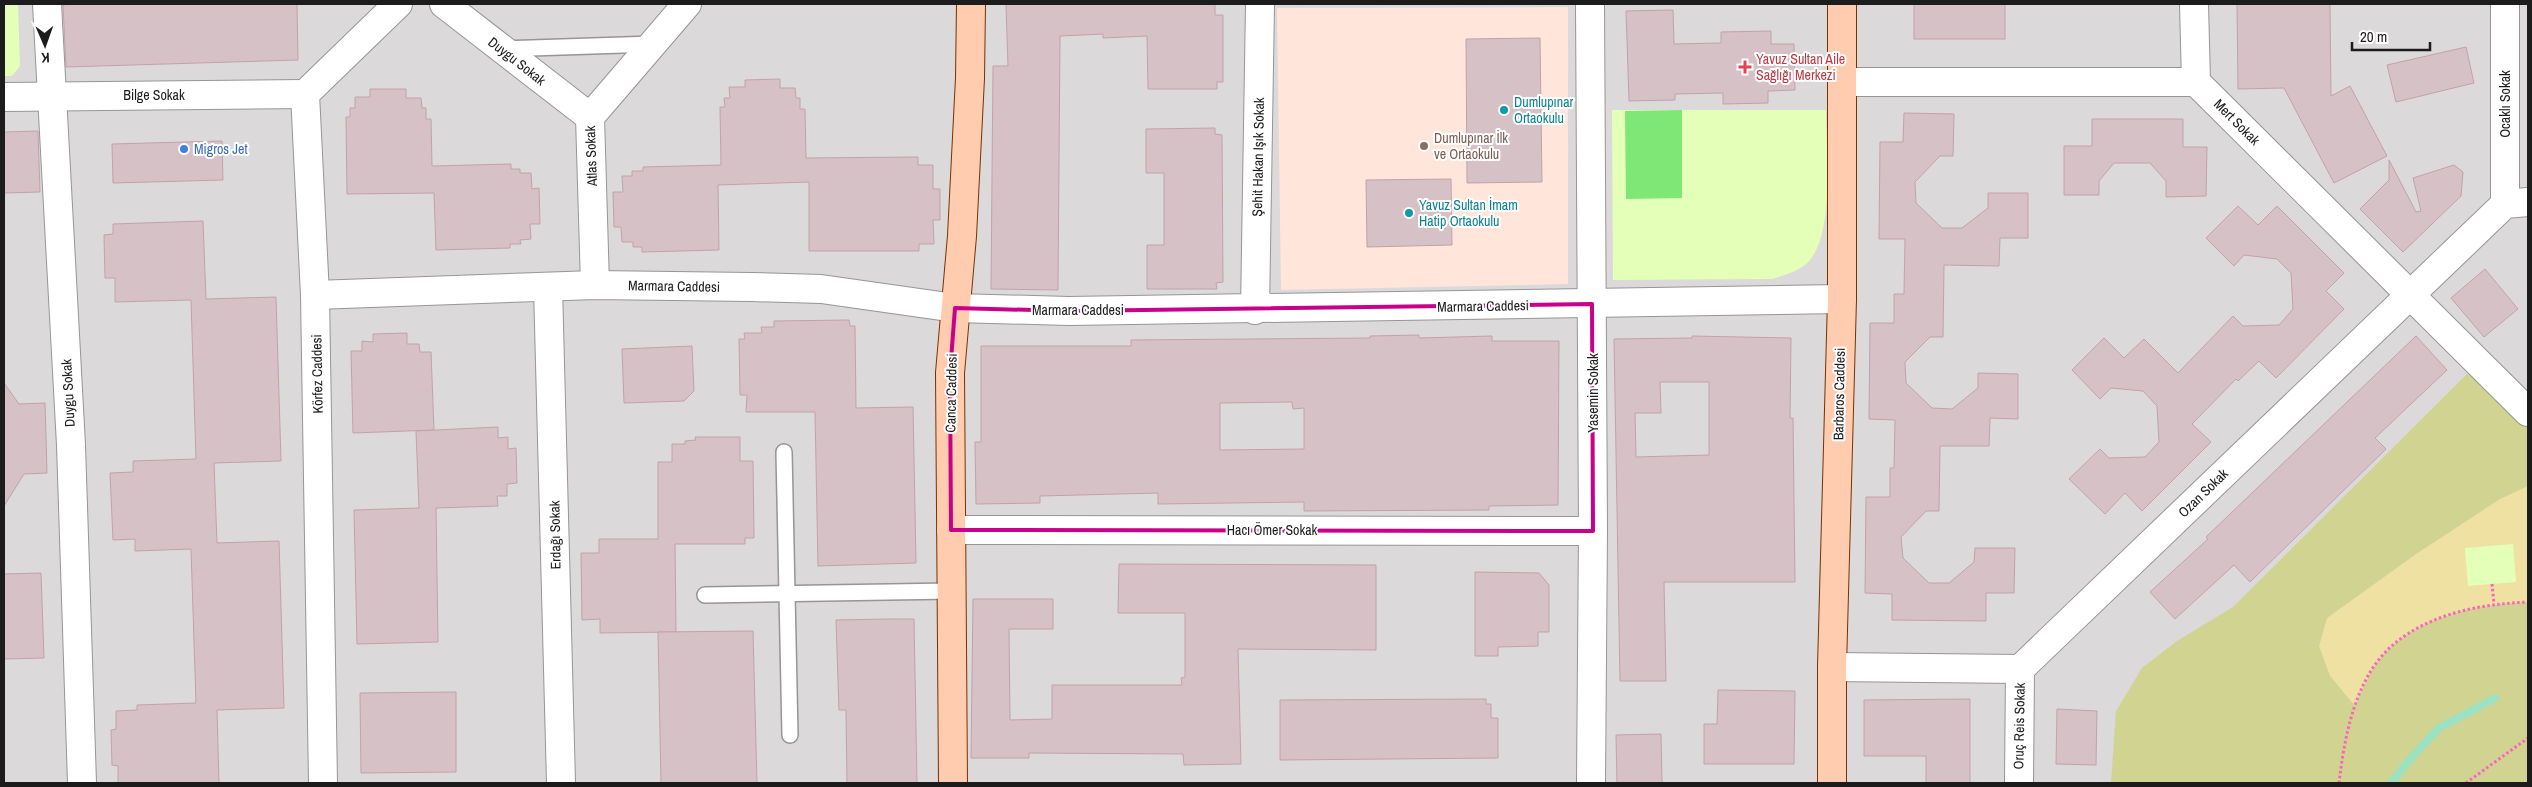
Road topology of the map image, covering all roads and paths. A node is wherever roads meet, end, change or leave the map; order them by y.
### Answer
1 (47, 4) edge
2 (398, 4) edge
3 (444, 4) edge
4 (687, 4) edge
5 (972, 4) edge
6 (1260, 4) edge
7 (1590, 4) edge
8 (1842, 4) edge
9 (2194, 4) edge
10 (2505, 4) edge
11 (654, 44) junction
12 (502, 49) junction
13 (1842, 82) junction
14 (2196, 82) junction
15 (305, 94) junction
16 (51, 95) junction
17 (4, 97) edge
18 (590, 117) junction
19 (2517, 203) edge
20 (595, 285) junction
21 (548, 287) junction
22 (2411, 293) junction
23 (316, 294) junction
24 (1842, 299) junction
25 (1592, 304) junction
26 (955, 308) junction
27 (1256, 310) junction
28 (2528, 412) edge
29 (784, 452) dead end
30 (951, 530) junction
31 (1593, 531) junction
32 (2492, 584) dead end
33 (952, 591) junction
34 (787, 593) junction
35 (705, 595) dead end
36 (2528, 602) edge
37 (2494, 604) junction
38 (1832, 667) junction
39 (2020, 669) junction
40 (790, 735) dead end
41 (2528, 738) edge
42 (82, 783) edge
43 (323, 783) edge
44 (561, 783) edge
45 (953, 783) edge
46 (1591, 783) edge
47 (1832, 783) edge
48 (2019, 783) edge
49 (2339, 783) edge
50 (2466, 783) edge

1 - 16 street, Duygu Sokak
2 - 15 street
3 - 12 street, Duygu Sokak
4 - 11 street, Atlas Sokak
5 - 26 street, Canca Caddesi
6 - 27 street, Şehit Hakan Işık Sokak
7 - 25 street, Yasemin Sokak
8 - 13 street, Barbaros Caddesi
9 - 14 street
10 - 19 street, Ocaklı Sokak
11 - 12 lane
11 - 18 street, Atlas Sokak
12 - 18 street, Duygu Sokak
13 - 14 street
13 - 24 street, Barbaros Caddesi
14 - 22 street, Mert Sokak
15 - 16 street, Bilge Sokak
15 - 23 street, Körfez Caddesi
16 - 17 street, Bilge Sokak
16 - 42 street, Duygu Sokak
18 - 20 street, Atlas Sokak
19 - 22 street, Ozan Sokak
20 - 21 street, Marmara Caddesi
20 - 26 street, Marmara Caddesi
21 - 23 street, Marmara Caddesi
21 - 44 street, Erdağı Sokak
22 - 28 street, Mert Sokak
22 - 39 street, Ozan Sokak
23 - 43 street, Körfez Caddesi
24 - 25 street, Marmara Caddesi
24 - 38 street, Barbaros Caddesi
25 - 27 street, Marmara Caddesi
25 - 31 street, Yasemin Sokak
26 - 27 street, Marmara Caddesi
26 - 30 street, Canca Caddesi
29 - 34 lane
30 - 31 street, Hacı Ömer Sokak
30 - 33 street, Canca Caddesi
31 - 46 street, Yasemin Sokak
32 - 37 path
33 - 34 lane
33 - 45 street, Canca Caddesi
34 - 35 lane
34 - 40 lane
36 - 37 path
37 - 49 path
38 - 39 street
38 - 47 street, Barbaros Caddesi
39 - 48 street, Oruç Reis Sokak
41 - 50 path

